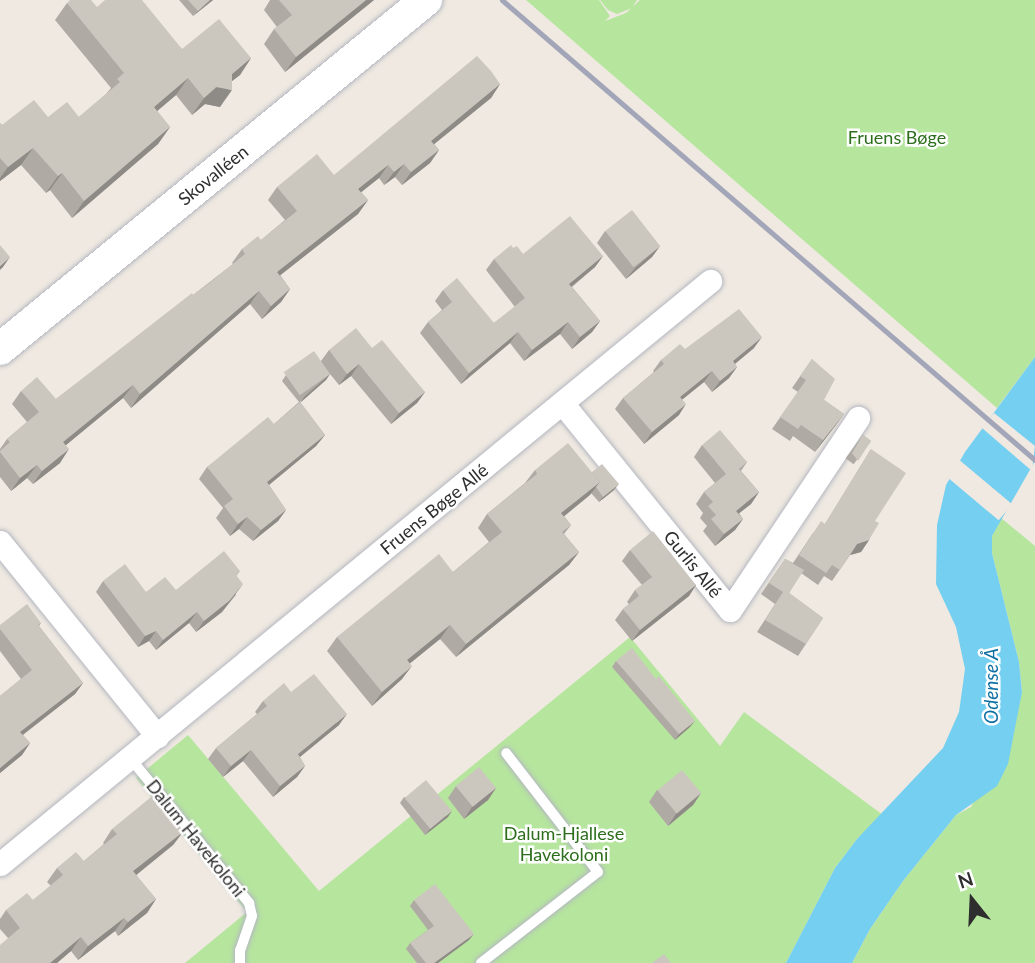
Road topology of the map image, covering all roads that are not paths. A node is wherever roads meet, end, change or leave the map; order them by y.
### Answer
1 (426, 0) edge
2 (710, 281) dead end
3 (0, 349) edge
4 (563, 404) junction
5 (858, 418) dead end
6 (0, 542) edge
7 (157, 736) junction
8 (506, 753) dead end
9 (130, 758) junction
10 (0, 864) edge
11 (240, 963) edge
12 (481, 963) edge

1 - 3 street, Skovalléen
2 - 4 street, Fruens Bøge Allé
4 - 5 street, Gurlis Allé
4 - 7 street, Fruens Bøge Allé
6 - 7 street
7 - 9 street, Fruens Bøge Allé
8 - 12 lane
9 - 10 street, Fruens Bøge Allé
9 - 11 lane, Dalum Havekoloni

